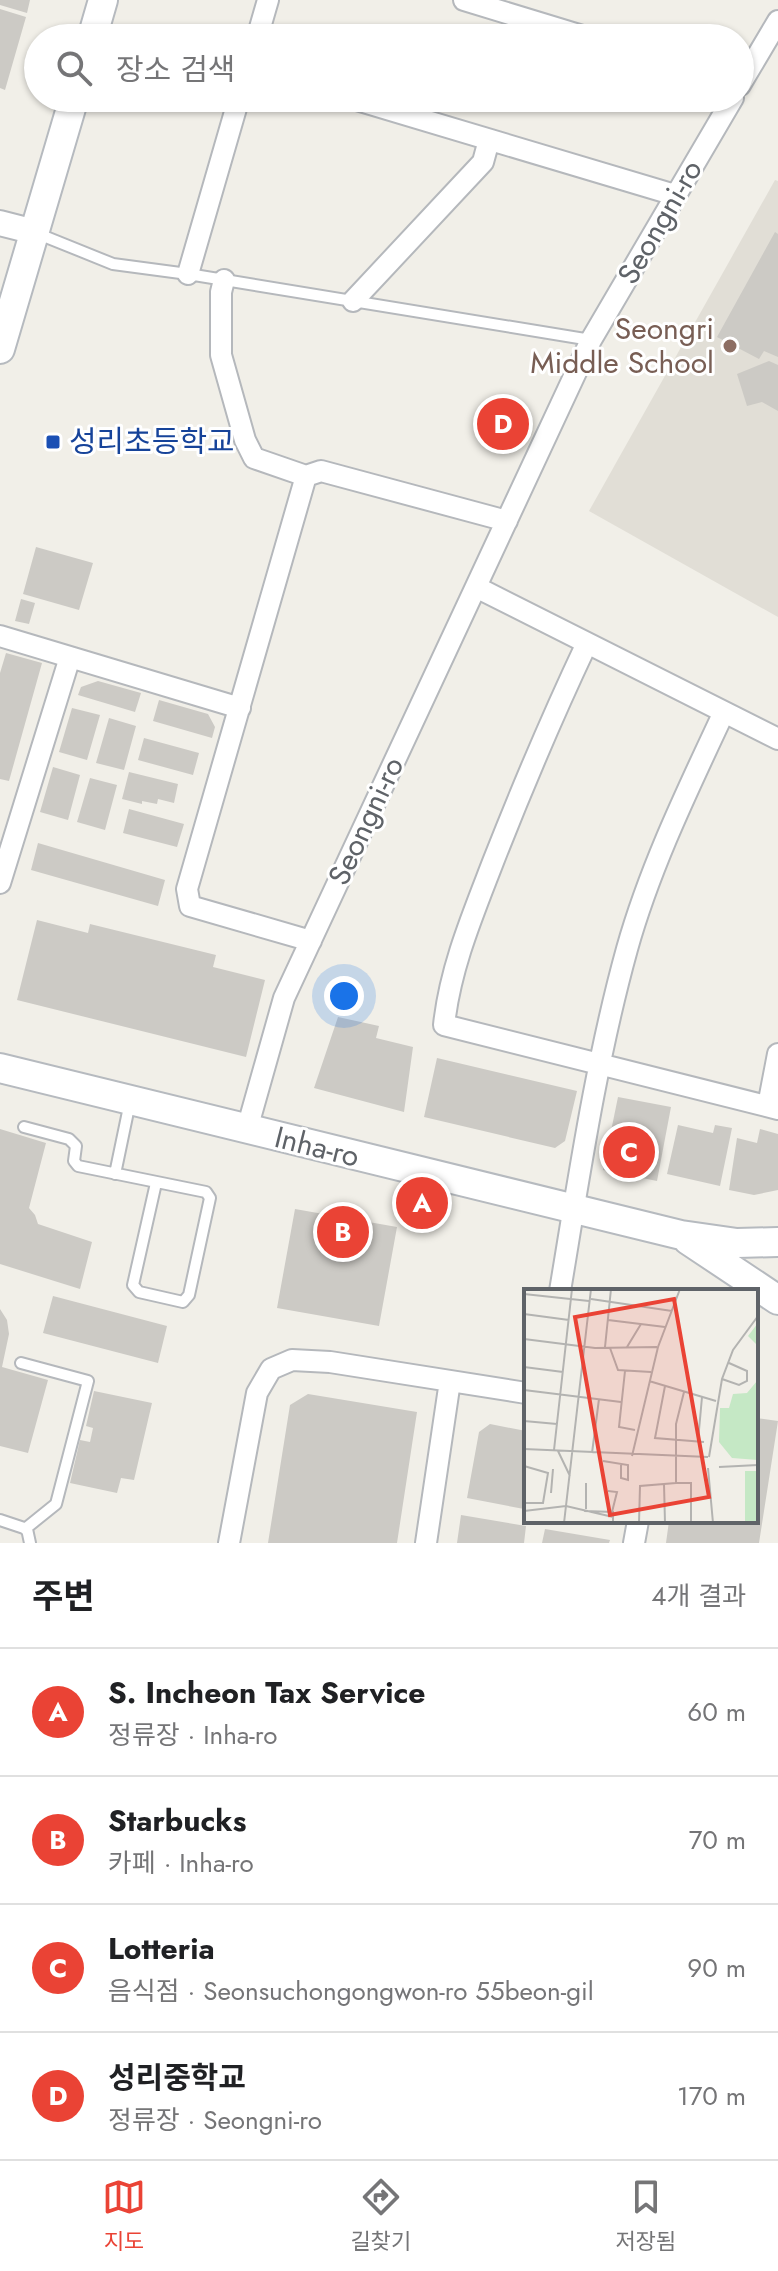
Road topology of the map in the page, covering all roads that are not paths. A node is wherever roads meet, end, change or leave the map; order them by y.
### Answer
1 (103, 0) edge
2 (268, 0) edge
3 (464, 0) edge
4 (778, 21) edge
5 (96, 24) edge
6 (261, 24) edge
7 (543, 24) edge
8 (754, 61) edge
9 (70, 112) edge
10 (235, 112) edge
11 (396, 112) edge
12 (725, 112) edge
13 (489, 140) junction
14 (675, 195) junction
15 (0, 223) edge
16 (35, 232) junction
17 (188, 274) junction
18 (224, 280) junction
19 (353, 301) junction
20 (591, 340) junction
21 (0, 349) edge
22 (306, 476) junction
23 (507, 521) junction
24 (476, 587) junction
25 (0, 636) edge
26 (587, 643) junction
27 (70, 657) junction
28 (240, 708) junction
29 (724, 712) junction
30 (778, 739) edge
31 (0, 883) edge
32 (311, 941) junction
33 (778, 1054) edge
34 (600, 1064) junction
35 (0, 1068) edge
36 (130, 1100) junction
37 (773, 1107) edge
38 (24, 1127) dead end
39 (247, 1129) junction
40 (115, 1174) junction
41 (156, 1183) junction
42 (574, 1210) junction
43 (681, 1235) junction
44 (778, 1242) edge
45 (560, 1289) edge
46 (778, 1300) edge
47 (21, 1363) dead end
48 (450, 1381) junction
49 (524, 1393) edge
50 (0, 1520) edge
51 (638, 1523) edge
52 (25, 1529) junction
53 (30, 1543) edge
54 (229, 1543) edge
55 (426, 1543) edge
56 (634, 1543) edge

1 - 5 main road
2 - 6 street
3 - 7 street
4 - 8 street
9 - 16 main road
10 - 17 street
11 - 13 street
12 - 14 street, Seongni-ro
13 - 14 street
13 - 19 street
14 - 20 street, Seongni-ro
15 - 16 street
16 - 17 lane
16 - 21 main road
17 - 18 lane
18 - 19 lane
18 - 22 street
19 - 20 lane
20 - 23 street, Seongni-ro
22 - 23 street
22 - 28 street
23 - 24 street, Seongni-ro
24 - 26 street
24 - 32 street, Seongni-ro
25 - 27 street
26 - 29 street
26 - 34 street
27 - 28 street
27 - 31 street
28 - 32 street
29 - 30 street
29 - 34 street
32 - 39 street, Seongni-ro
33 - 37 street
34 - 37 street
34 - 42 street
35 - 36 main road, Inha-ro
36 - 39 main road, Inha-ro
36 - 40 lane
38 - 40 lane
39 - 42 main road, Inha-ro
40 - 41 lane
41 - 41 lane
42 - 43 main road, Inha-ro
42 - 45 street
43 - 44 main road, Inha-ro
43 - 46 main road
47 - 52 lane
48 - 49 street
48 - 54 street
48 - 55 street
50 - 52 lane
51 - 56 street
52 - 53 lane

